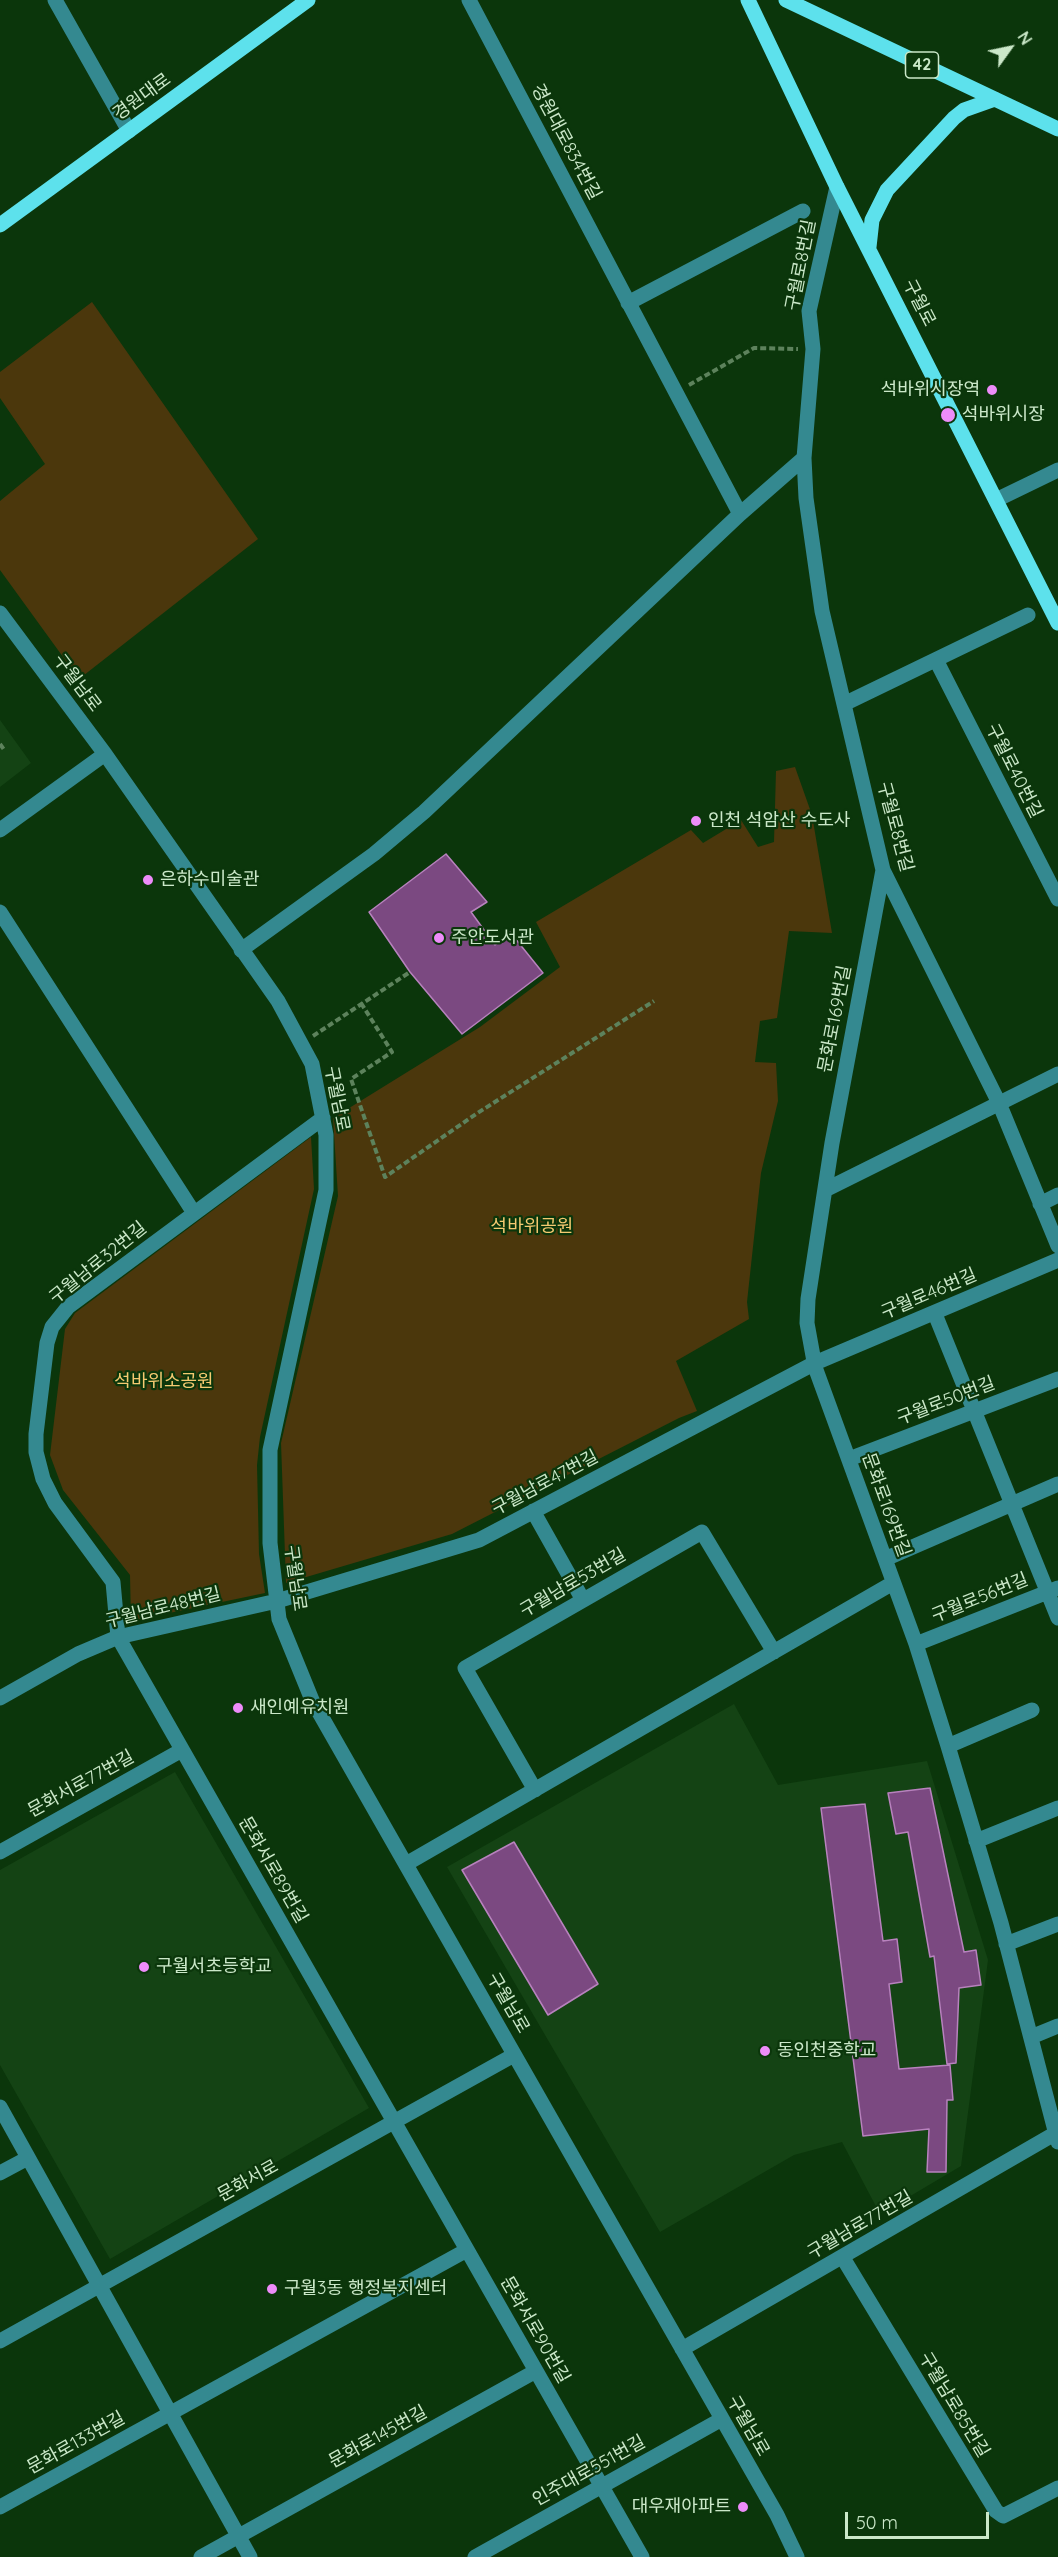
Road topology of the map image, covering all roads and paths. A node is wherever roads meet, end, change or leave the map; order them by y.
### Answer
1 (55, 0) edge
2 (308, 0) edge
3 (469, 0) edge
4 (748, 0) edge
5 (786, 0) edge
6 (995, 99) junction
7 (1058, 129) edge
8 (129, 131) junction
9 (837, 186) junction
10 (803, 211) dead end
11 (0, 225) edge
12 (869, 246) junction
13 (628, 303) junction
14 (813, 349) junction
15 (676, 393) junction
16 (804, 458) junction
17 (1058, 470) edge
18 (996, 500) junction
19 (740, 514) junction
20 (0, 613) edge
21 (1028, 615) dead end
22 (1058, 623) edge
23 (936, 660) junction
24 (844, 704) junction
25 (0, 744) edge
26 (5, 751) dead end
27 (105, 754) junction
28 (0, 830) edge
29 (883, 870) junction
30 (1058, 899) edge
31 (0, 912) edge
32 (241, 950) junction
33 (410, 972) dead end
34 (654, 1001) dead end
35 (361, 1003) junction
36 (301, 1044) junction
37 (1058, 1074) edge
38 (999, 1103) junction
39 (323, 1118) junction
40 (825, 1190) junction
41 (1058, 1195) edge
42 (1040, 1204) junction
43 (194, 1213) junction
44 (1058, 1246) edge
45 (1058, 1260) edge
46 (935, 1314) junction
47 (815, 1363) junction
48 (1058, 1379) edge
49 (974, 1411) junction
50 (849, 1459) junction
51 (1058, 1484) edge
52 (1011, 1502) junction
53 (533, 1511) junction
54 (885, 1559) junction
55 (893, 1583) junction
56 (1053, 1590) edge
57 (583, 1600) junction
58 (277, 1601) junction
59 (1058, 1618) edge
60 (118, 1637) junction
61 (916, 1644) junction
62 (774, 1652) junction
63 (0, 1698) edge
64 (1032, 1710) dead end
65 (948, 1746) junction
66 (182, 1750) junction
67 (535, 1790) junction
68 (1058, 1808) edge
69 (976, 1841) junction
70 (0, 1852) edge
71 (406, 1864) junction
72 (1058, 1924) edge
73 (1006, 1944) junction
74 (1058, 2026) edge
75 (1031, 2037) junction
76 (514, 2055) junction
77 (0, 2107) edge
78 (394, 2122) junction
79 (1057, 2138) edge
80 (28, 2158) junction
81 (0, 2173) edge
82 (466, 2250) junction
83 (843, 2258) junction
84 (99, 2286) junction
85 (0, 2341) edge
86 (682, 2349) junction
87 (536, 2371) junction
88 (170, 2413) junction
89 (722, 2419) junction
90 (602, 2487) junction
91 (1058, 2488) edge
92 (0, 2508) edge
93 (238, 2536) junction
94 (201, 2557) edge
95 (250, 2557) edge
96 (475, 2557) edge
97 (642, 2557) edge
98 (796, 2557) edge

1 - 8 street
2 - 8 main road, 경원대로
3 - 13 street, 경원대로834번길
4 - 9 main road, 구월로
5 - 6 main road, 42
6 - 7 main road, 42
6 - 12 main road
8 - 11 main road, 경원대로
9 - 12 main road, 구월로
9 - 14 street, 구월로8번길
10 - 13 street
12 - 18 main road, 구월로
13 - 15 street, 경원대로834번길
14 - 15 path
14 - 16 street, 구월로8번길
15 - 19 street, 경원대로834번길
16 - 19 street
16 - 24 street, 구월로8번길
17 - 18 street
18 - 22 main road, 구월로
19 - 32 street
20 - 27 street, 구월남로
21 - 23 street
23 - 24 street
23 - 30 street, 구월로40번길
24 - 29 street, 구월로8번길
25 - 26 path
27 - 28 street
27 - 32 street, 구월남로
29 - 38 street, 구월로8번길
29 - 40 street, 문화로169번길
31 - 43 street
32 - 36 street, 구월남로
33 - 35 path
34 - 35 path
35 - 36 path
36 - 39 street, 구월남로
37 - 38 street
38 - 40 street
38 - 42 street, 구월로8번길
39 - 43 street, 구월남로32번길
39 - 58 street, 구월남로
40 - 47 street, 문화로169번길
41 - 42 street
42 - 44 street, 구월로8번길
43 - 60 street, 구월남로32번길
45 - 46 street, 구월로46번길
46 - 47 street, 구월로46번길
46 - 49 street
47 - 50 street, 문화로169번길
47 - 53 street, 구월남로47번길
48 - 49 street, 구월로50번길
49 - 50 street, 구월로50번길
49 - 52 street
50 - 54 street, 문화로169번길
51 - 52 street
52 - 54 street
52 - 56 street
53 - 57 street
53 - 58 street, 구월남로47번길
54 - 55 street, 문화로169번길
55 - 61 street, 문화로169번길
55 - 62 street
56 - 59 street
56 - 61 street, 구월로56번길
57 - 62 street, 구월남로53번길
57 - 67 street, 구월남로53번길
58 - 60 street, 구월남로48번길
58 - 71 street, 구월남로
60 - 63 street, 구월남로48번길
60 - 66 street, 문화서로89번길
61 - 65 street, 문화로169번길
62 - 67 street
64 - 65 street
65 - 69 street, 문화로169번길
66 - 70 street, 문화서로77번길
66 - 78 street, 문화서로89번길
67 - 71 street
68 - 69 street
69 - 73 street, 문화로169번길
71 - 76 street, 구월남로
72 - 73 street
73 - 75 street, 문화로169번길
74 - 75 street
75 - 79 street, 문화로169번길
76 - 78 street, 문화서로
76 - 86 street, 구월남로
77 - 80 street
78 - 82 street, 문화서로90번길
78 - 84 street, 문화서로
79 - 83 street, 구월남로77번길
80 - 81 street
80 - 84 street
82 - 87 street, 문화서로90번길
82 - 88 street
83 - 86 street, 구월남로77번길
83 - 91 street, 구월남로85번길
84 - 85 street, 문화서로
84 - 88 street
86 - 89 street, 구월남로
87 - 90 street, 문화서로90번길
87 - 93 street, 문화로145번길
88 - 92 street, 문화로133번길
88 - 93 street
89 - 90 street, 인주대로551번길
89 - 98 street, 구월남로
90 - 96 street, 인주대로551번길
90 - 97 street, 문화서로90번길
93 - 94 street
93 - 95 street

